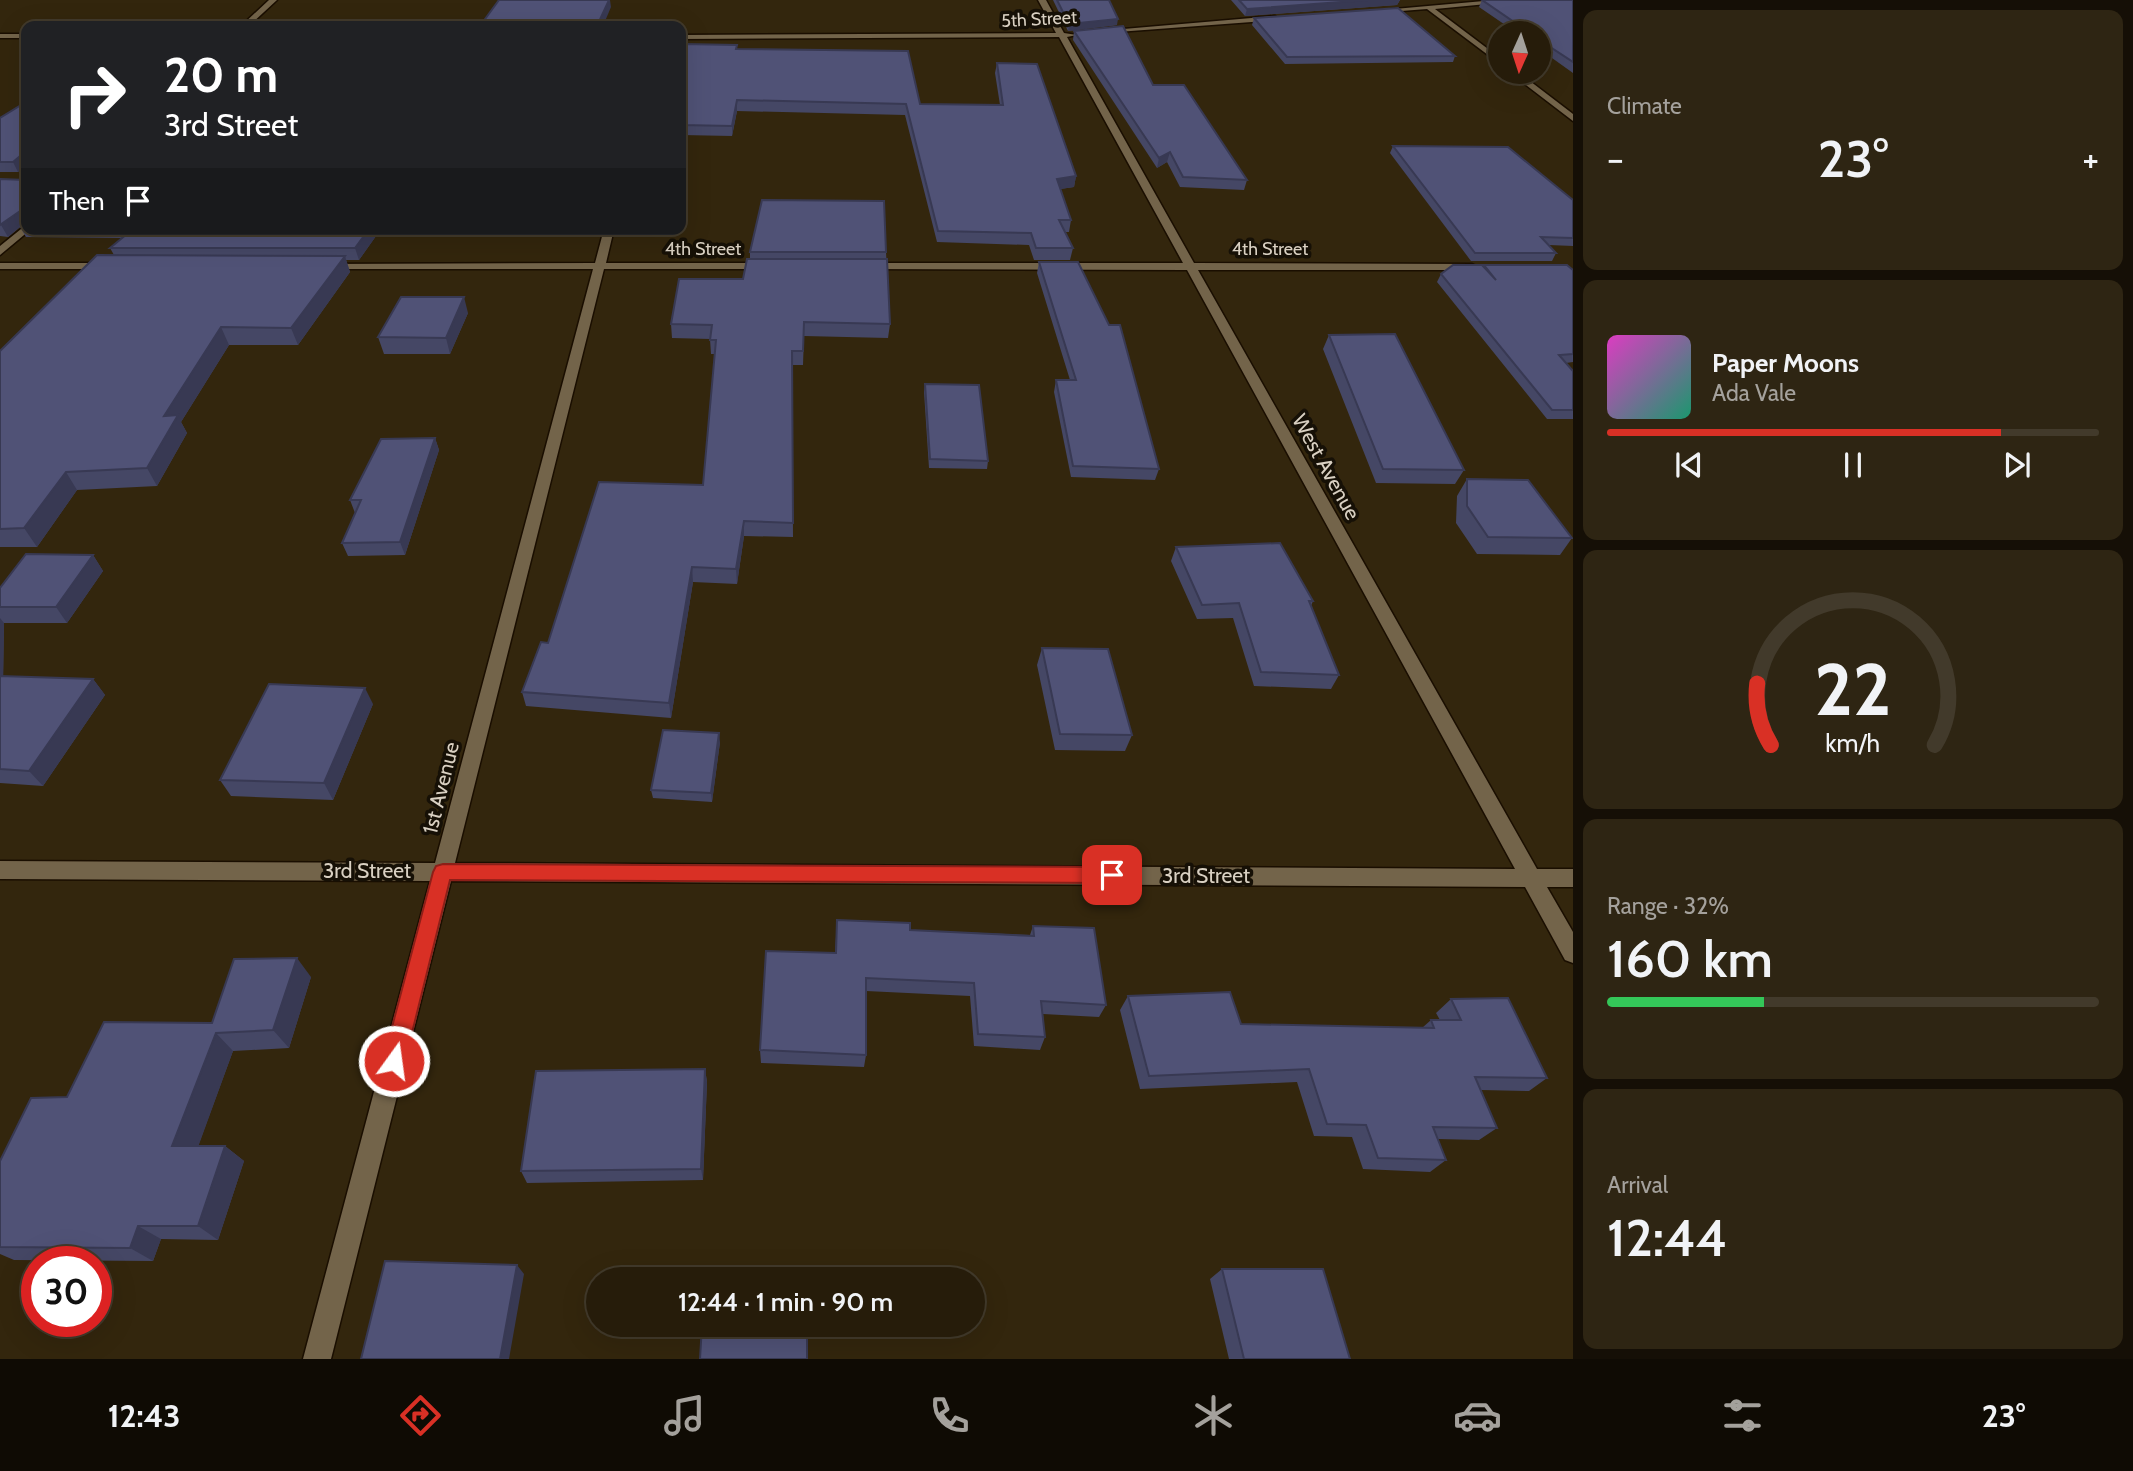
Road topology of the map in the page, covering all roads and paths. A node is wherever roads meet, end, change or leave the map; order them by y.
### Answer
1 (273, 0) edge
2 (1042, 0) edge
3 (1524, 0) edge
4 (1428, 4) edge
5 (1360, 12) edge
6 (1279, 18) edge
7 (250, 21) edge
8 (0, 36) edge
9 (21, 36) edge
10 (686, 37) edge
11 (1063, 37) junction
12 (1488, 52) edge
13 (1529, 84) edge
14 (1573, 118) edge
15 (21, 233) edge
16 (607, 235) edge
17 (0, 252) edge
18 (0, 266) edge
19 (125, 266) edge
20 (321, 266) edge
21 (599, 266) junction
22 (778, 266) edge
23 (847, 266) edge
24 (1190, 267) junction
25 (1491, 267) edge
26 (0, 870) edge
27 (443, 872) junction
28 (1531, 878) junction
29 (1573, 878) edge
30 (1573, 953) edge
31 (317, 1359) edge

1 - 7 street
2 - 11 street, West Avenue
3 - 4 street
4 - 5 street
4 - 12 street
6 - 11 street, 5th Street
8 - 9 street
10 - 11 street, 5th Street
11 - 24 street, West Avenue
13 - 14 street
15 - 17 street
16 - 21 street, 1st Avenue
18 - 19 street
20 - 21 street, 4th Street
21 - 22 street, 4th Street
21 - 27 street, 1st Avenue
23 - 24 street, 4th Street
24 - 25 street, 4th Street
24 - 28 street, West Avenue
26 - 27 street, 3rd Street
27 - 28 street, 3rd Street
27 - 31 street, 1st Avenue
28 - 29 street, 3rd Street
28 - 30 street, West Avenue

